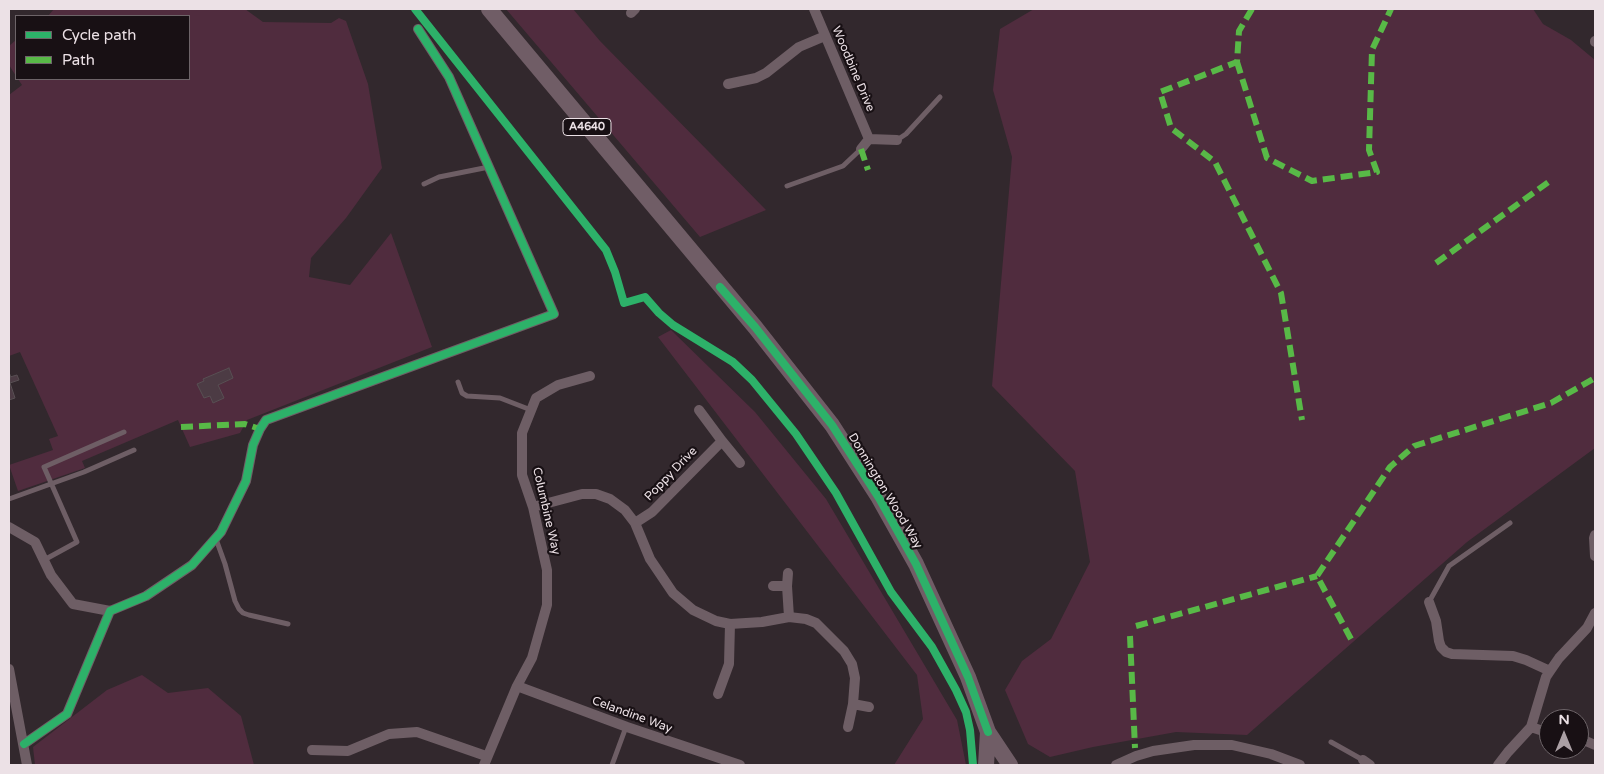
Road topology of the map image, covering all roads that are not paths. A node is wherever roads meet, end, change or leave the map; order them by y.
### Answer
1 (489, 9) edge
2 (814, 9) edge
3 (418, 29) dead end
4 (825, 36) junction
5 (728, 84) dead end
6 (940, 97) dead end
7 (869, 139) junction
8 (897, 140) joint
9 (861, 149) joint
10 (489, 167) junction
11 (424, 184) dead end
12 (787, 186) dead end
13 (590, 376) dead end
14 (458, 382) dead end
15 (531, 410) junction
16 (699, 410) dead end
17 (124, 432) dead end
18 (722, 440) junction
19 (134, 450) dead end
20 (740, 463) dead end
21 (51, 484) junction
22 (9, 499) edge
23 (533, 507) junction
24 (635, 523) junction
25 (1510, 523) dead end
26 (9, 527) edge
27 (1595, 535) edge
28 (216, 539) junction
29 (1595, 556) edge
30 (44, 561) junction
31 (788, 573) dead end
32 (773, 586) dead end
33 (787, 586) junction
34 (1429, 602) joint
35 (110, 611) junction
36 (1595, 613) edge
37 (789, 617) junction
38 (288, 624) dead end
39 (730, 624) junction
40 (9, 669) edge
41 (1550, 671) junction
42 (517, 686) junction
43 (718, 694) dead end
44 (853, 704) junction
45 (869, 707) dead end
46 (626, 727) junction
47 (848, 727) dead end
48 (1531, 727) junction
49 (1539, 730) edge
50 (988, 732) junction
51 (1331, 742) dead end
52 (24, 744) junction
53 (312, 750) dead end
54 (485, 760) edge
55 (1366, 762) edge
56 (27, 765) edge
57 (612, 765) edge
58 (740, 765) edge
59 (986, 765) edge
60 (1010, 765) edge
61 (1116, 765) edge
62 (1300, 765) edge
63 (1498, 765) edge

1 - 50 main road, Donnington Wood Way / A4640
2 - 4 street, Woodbine Drive
3 - 10 street
4 - 5 street
4 - 7 street, Woodbine Drive
6 - 8 lane
7 - 8 street
7 - 9 street
9 - 12 lane
10 - 11 lane
10 - 28 street
13 - 15 street, Columbine Way
14 - 15 lane
15 - 23 street, Columbine Way
16 - 18 street
17 - 21 lane
18 - 20 street
18 - 24 street, Poppy Drive
19 - 21 lane
21 - 22 lane
21 - 30 lane
23 - 24 street
23 - 42 street, Columbine Way
24 - 39 street
25 - 34 lane
26 - 30 street
27 - 29 street
28 - 35 street
28 - 38 lane
30 - 35 street
31 - 33 street
32 - 33 street
33 - 37 street
34 - 41 street
35 - 52 street
36 - 41 street
37 - 39 street
37 - 44 street
39 - 43 street
40 - 52 street
41 - 48 street
42 - 46 street, Celandine Way
42 - 54 street, Columbine Way
44 - 45 street
44 - 47 street
46 - 57 lane
46 - 58 street, Celandine Way
48 - 49 street
48 - 63 street
50 - 59 main road, Donnington Wood Way / A4640
50 - 60 main road, Donnington Wood Way / A4640
51 - 55 lane
52 - 56 street
53 - 54 street
61 - 62 street

